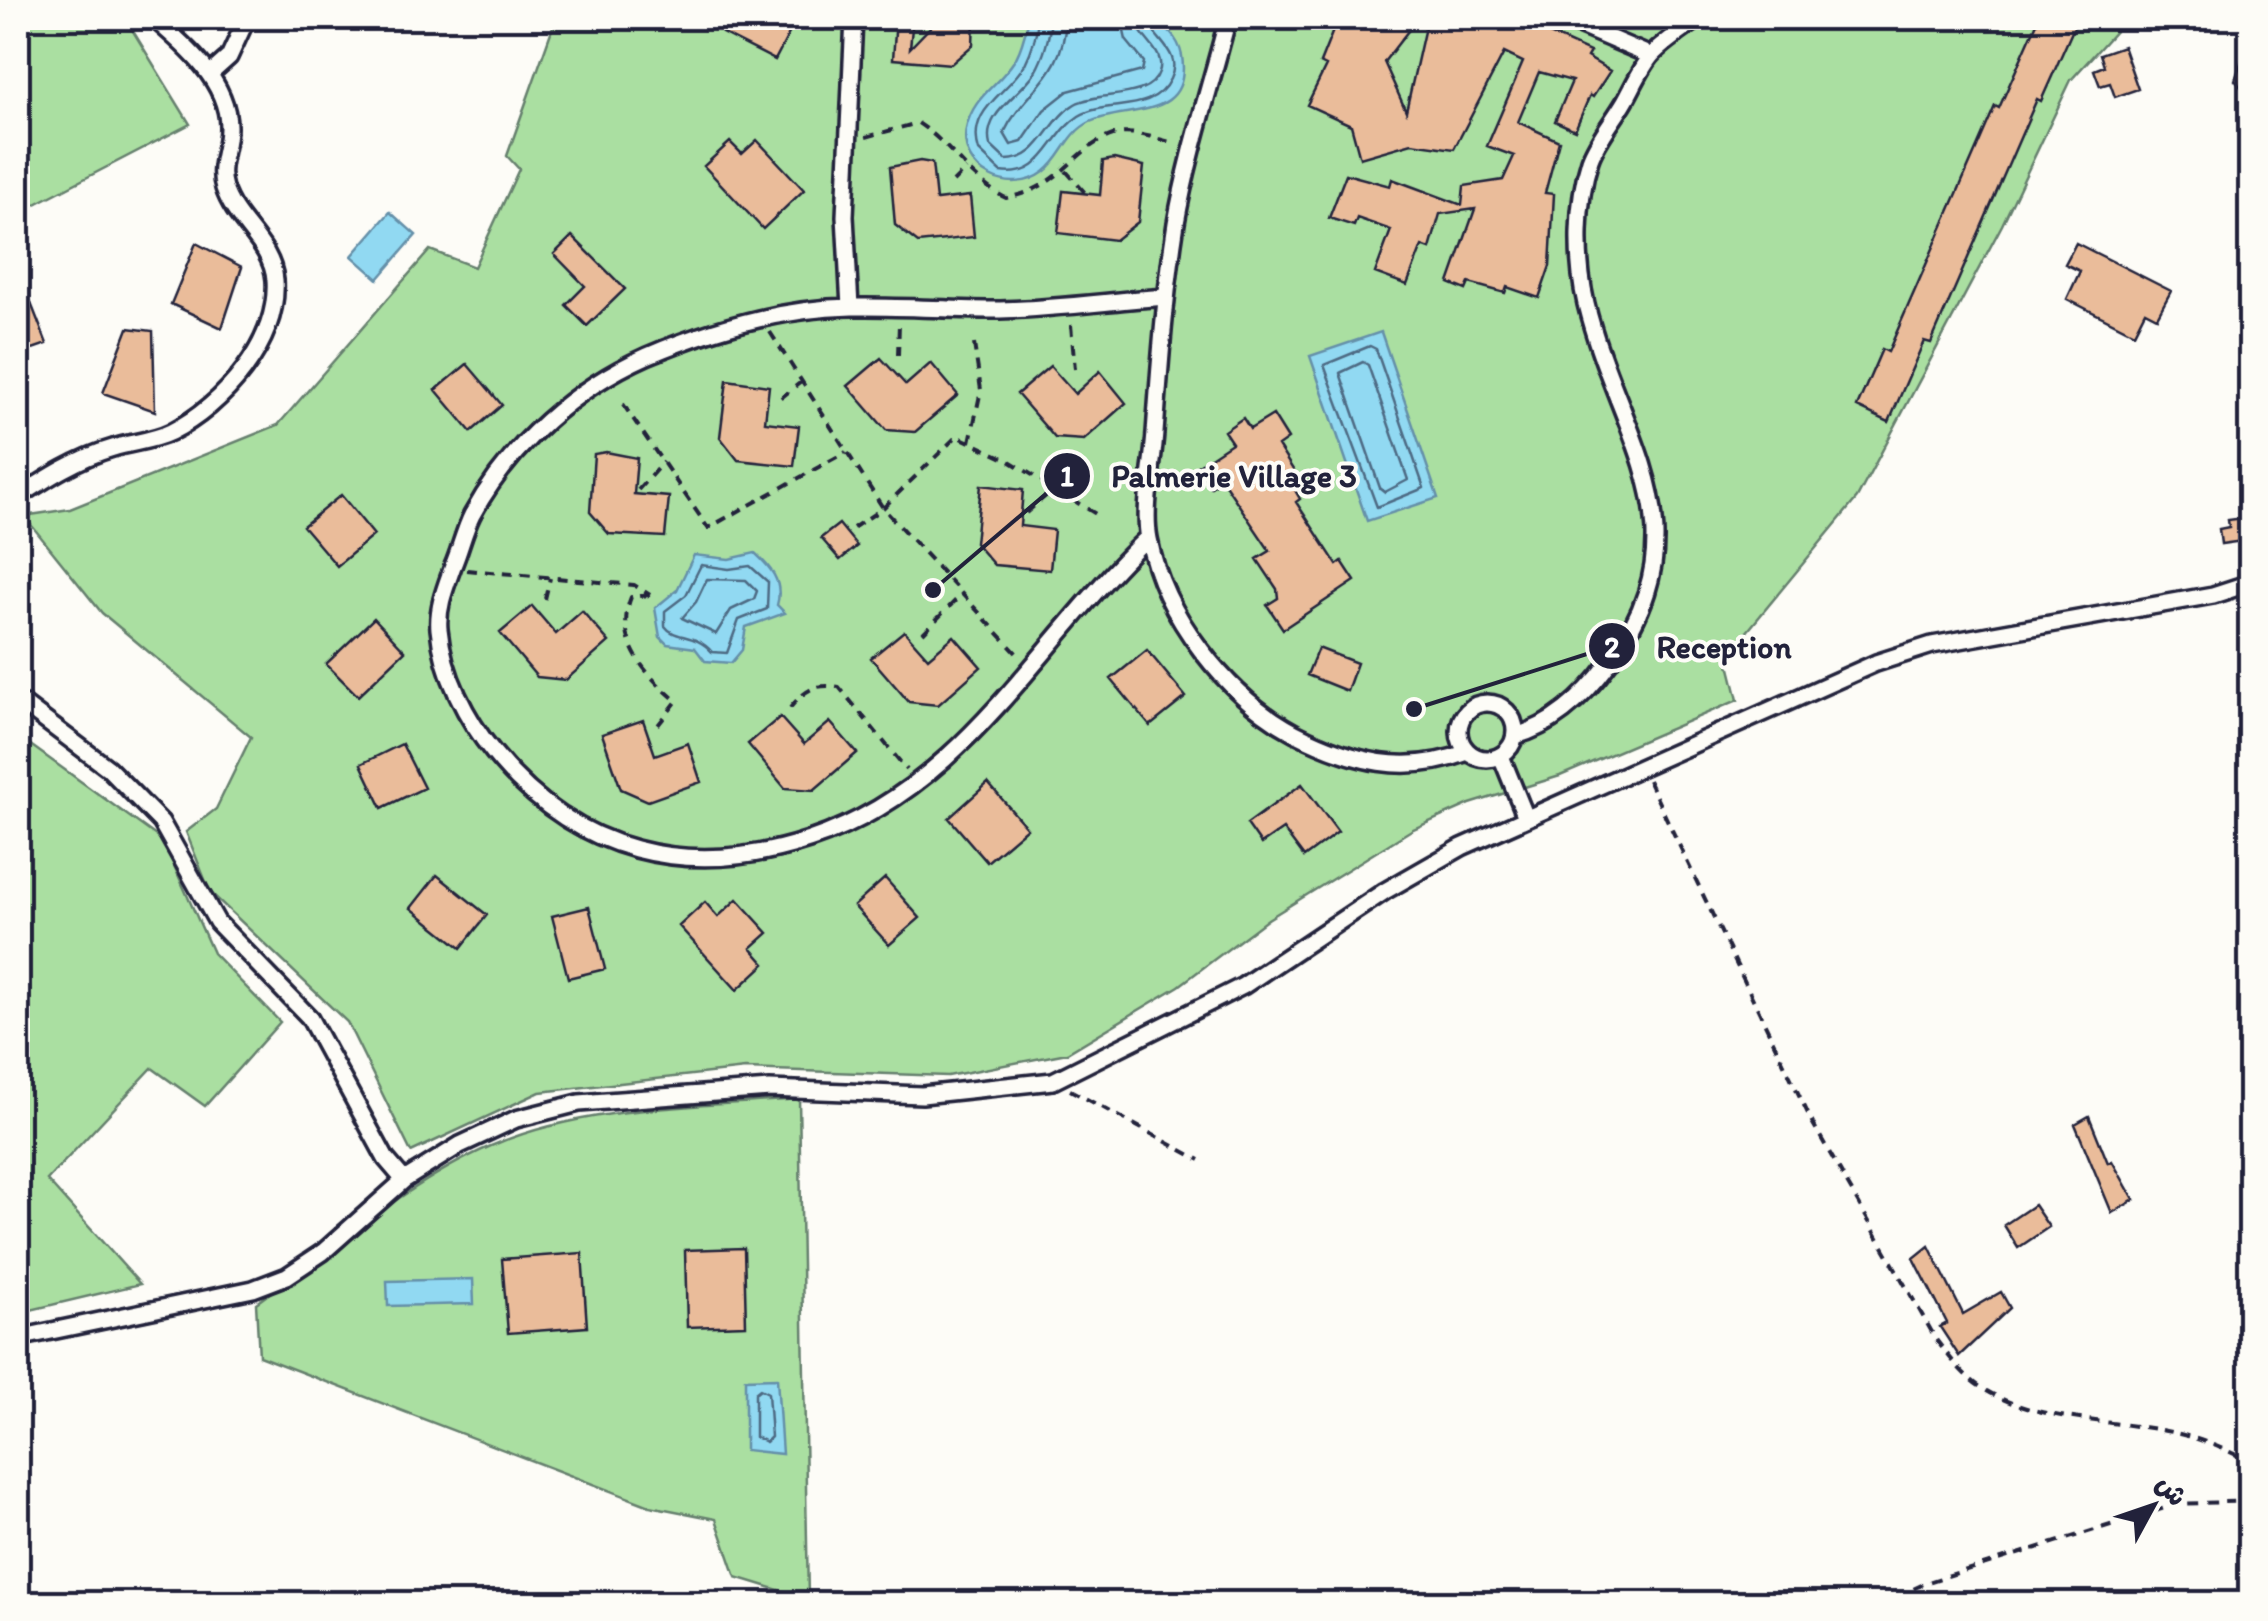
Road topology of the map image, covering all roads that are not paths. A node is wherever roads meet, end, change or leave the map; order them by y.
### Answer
1 (153, 18) edge
2 (247, 18) edge
3 (854, 18) edge
4 (1228, 18) edge
5 (1562, 18) edge
6 (1700, 18) edge
7 (1652, 56) junction
8 (210, 74) junction
9 (1165, 297) junction
10 (850, 307) junction
11 (18, 497) edge
12 (1148, 537) junction
13 (2250, 583) edge
14 (18, 700) edge
15 (1515, 736) junction
16 (1468, 752) junction
17 (1501, 756) junction
18 (1525, 815) junction
19 (404, 1180) junction
20 (18, 1338) edge

1 - 8 street
2 - 8 street
3 - 10 street
4 - 9 street
5 - 7 street
6 - 7 street
7 - 15 street
8 - 11 street
9 - 10 street
9 - 12 street
10 - 12 street
12 - 16 street
13 - 18 street
14 - 19 street
15 - 16 street
15 - 17 street
16 - 17 street
17 - 18 street
18 - 19 street
19 - 20 street

